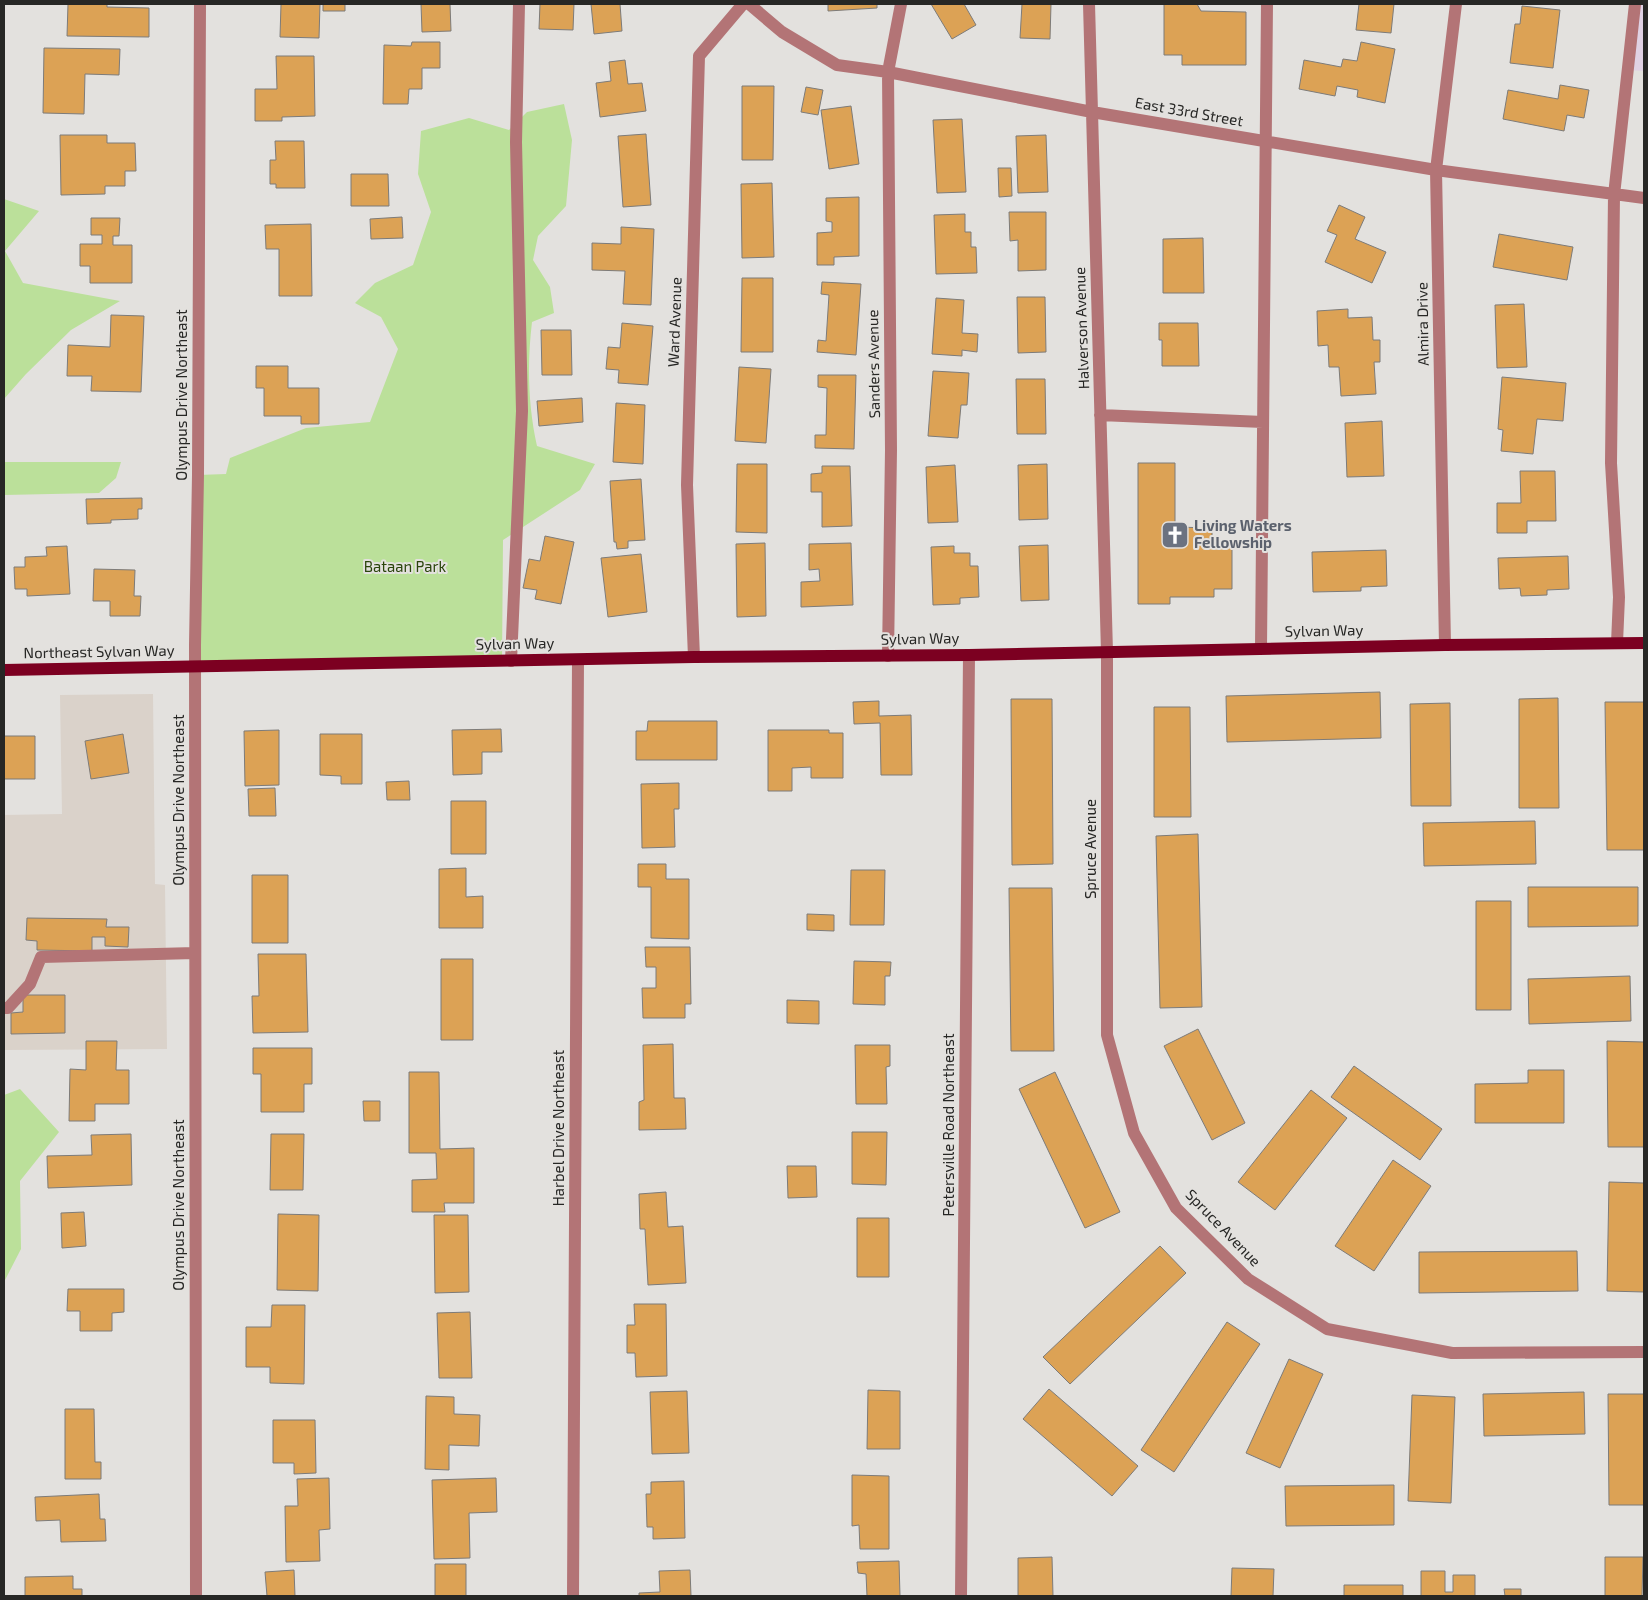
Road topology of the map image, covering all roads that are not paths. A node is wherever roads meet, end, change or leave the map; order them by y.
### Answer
1 (200, 4) edge
2 (519, 4) edge
3 (743, 4) edge
4 (749, 4) edge
5 (901, 4) edge
6 (1089, 4) edge
7 (1267, 4) edge
8 (1456, 4) edge
9 (1634, 4) edge
10 (888, 72) junction
11 (1092, 112) junction
12 (1265, 142) junction
13 (1436, 170) junction
14 (1614, 195) junction
15 (1644, 198) edge
16 (1100, 415) junction
17 (1263, 422) junction
18 (1644, 643) edge
19 (1617, 644) junction
20 (1445, 645) junction
21 (1261, 648) junction
22 (1107, 652) junction
23 (969, 655) junction
24 (888, 656) junction
25 (694, 657) junction
26 (578, 660) junction
27 (510, 661) junction
28 (195, 667) junction
29 (4, 670) edge
30 (195, 953) junction
31 (4, 1008) edge
32 (1644, 1352) edge
33 (196, 1596) edge
34 (574, 1596) edge
35 (961, 1596) edge

1 - 28 street, Olympus Drive Northeast
2 - 27 street
3 - 25 street, Ward Avenue
4 - 10 street, East 33rd Street
5 - 10 street, Sanders Avenue
6 - 11 street, Halverson Avenue
7 - 12 street
8 - 13 street, Almira Drive
9 - 14 street
10 - 11 street, East 33rd Street
10 - 24 street, Sanders Avenue
11 - 12 street, East 33rd Street
11 - 16 street, Halverson Avenue
12 - 13 street, East 33rd Street
12 - 17 street
13 - 14 street, East 33rd Street
13 - 20 street, Almira Drive
14 - 15 street, East 33rd Street
14 - 19 street
16 - 17 street
16 - 22 street, Halverson Avenue
17 - 21 street
18 - 19 main road, Sylvan Way
19 - 20 main road, Sylvan Way
20 - 21 main road, Sylvan Way
21 - 22 main road, Sylvan Way
22 - 23 main road, Sylvan Way
22 - 32 street, Spruce Avenue
23 - 24 main road, Sylvan Way
23 - 35 street, Petersville Road Northeast
24 - 25 main road, Sylvan Way
25 - 26 main road, Sylvan Way
26 - 27 main road, Sylvan Way
26 - 34 street, Harbel Drive Northeast
27 - 28 main road, Sylvan Way
28 - 29 main road, Northeast Sylvan Way
28 - 30 street, Olympus Drive Northeast
30 - 31 street
30 - 33 street, Olympus Drive Northeast

